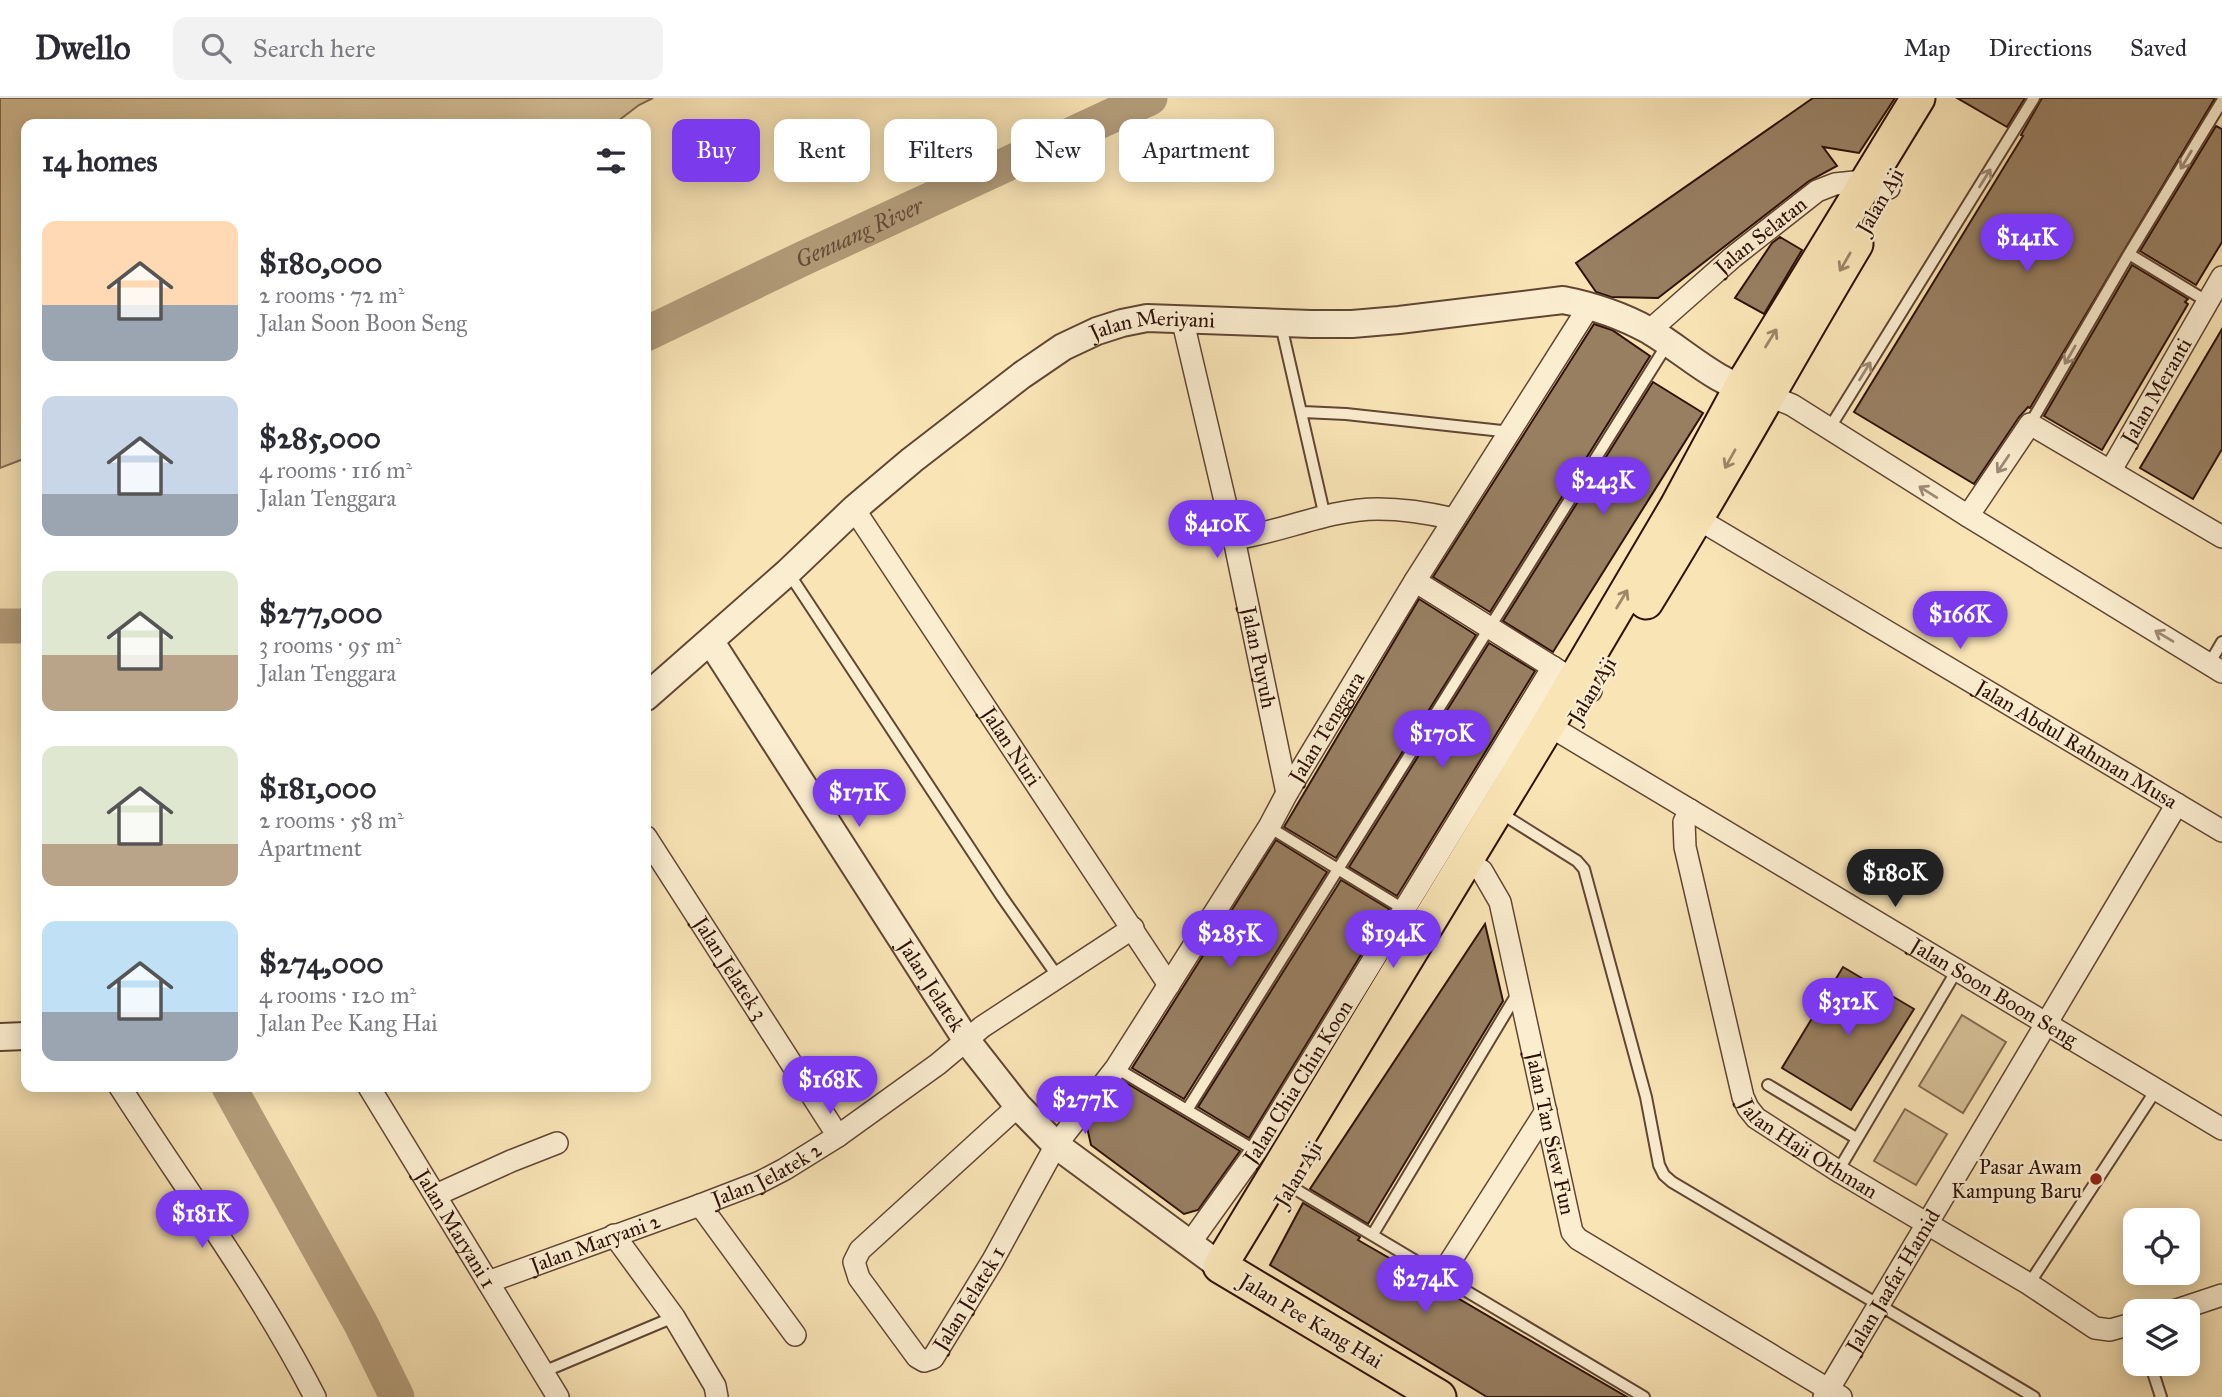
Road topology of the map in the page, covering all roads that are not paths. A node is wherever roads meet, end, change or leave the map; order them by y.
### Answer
1 (1918, 98) edge
2 (1941, 98) edge
3 (2034, 98) edge
4 (2222, 102) edge
5 (2218, 117) edge
6 (1878, 185) junction
7 (2129, 254) junction
8 (2222, 277) edge
9 (2208, 302) junction
10 (1590, 305) junction
11 (1181, 318) junction
12 (1280, 323) junction
13 (1659, 337) junction
14 (1754, 392) junction
15 (1303, 412) junction
16 (2030, 424) junction
17 (1829, 429) junction
18 (1511, 432) junction
19 (2111, 470) junction
20 (854, 509) junction
21 (1687, 513) junction
22 (1325, 516) junction
23 (1968, 516) junction
24 (1454, 519) junction
25 (2222, 537) edge
26 (1234, 539) junction
27 (788, 572) junction
28 (1415, 580) junction
29 (1490, 628) junction
30 (711, 642) junction
31 (2222, 642) edge
32 (2215, 668) edge
33 (1573, 679) junction
34 (651, 693) edge
35 (1557, 729) junction
36 (1287, 793) junction
37 (2178, 804) junction
38 (1690, 810) junction
39 (1504, 816) junction
40 (1269, 827) junction
41 (2222, 831) edge
42 (651, 845) edge
43 (1474, 866) junction
44 (1338, 869) junction
45 (1405, 910) junction
46 (1133, 929) junction
47 (1957, 970) junction
48 (1058, 977) junction
49 (1169, 985) junction
50 (1519, 990) junction
51 (2046, 1024) junction
52 (21, 1036) edge
53 (0, 1037) edge
54 (967, 1041) junction
55 (1116, 1068) junction
56 (1768, 1085) dead end
57 (2155, 1090) junction
58 (123, 1092) edge
59 (372, 1092) edge
60 (1018, 1106) junction
61 (1187, 1110) junction
62 (1546, 1111) junction
63 (2222, 1129) edge
64 (838, 1136) junction
65 (1856, 1138) junction
66 (557, 1143) dead end
67 (1056, 1145) junction
68 (1275, 1168) junction
69 (1838, 1171) junction
70 (436, 1195) junction
71 (700, 1205) junction
72 (1928, 1223) junction
73 (1373, 1234) junction
74 (614, 1235) junction
75 (1190, 1243) junction
76 (1228, 1271) junction
77 (1441, 1276) junction
78 (488, 1282) junction
79 (2029, 1284) junction
80 (2222, 1295) edge
81 (2200, 1302) edge
82 (1879, 1305) junction
83 (674, 1317) junction
84 (2123, 1326) edge
85 (795, 1335) dead end
86 (543, 1372) junction
87 (2154, 1376) edge
88 (1831, 1395) edge
89 (315, 1397) edge
90 (558, 1397) edge
91 (717, 1397) edge
92 (1439, 1397) edge
93 (1644, 1397) edge
94 (2034, 1397) edge
95 (2161, 1397) edge

1 - 6 main road, Jalan Aji
2 - 6 main road, Jalan Aji
17 -> 3 lane
4 - 5 lane
5 -> 7 lane
6 - 13 street, Jalan Selatan
6 - 14 main road, Jalan Aji
7 - 9 lane
7 -> 16 lane
8 - 9 street, Jalan Meranti
9 - 19 street, Jalan Meranti
10 - 12 street, Jalan Meriyani
10 - 13 street, Jalan Meriyani
10 - 18 street, Jalan Tenggara
11 - 12 street, Jalan Meriyani
11 - 20 street, Jalan Meriyani
11 - 26 street, Jalan Puyuh
12 - 15 lane
13 - 14 street, Jalan Meriyani
13 - 29 lane
14 - 17 street
14 - 21 main road, Jalan Aji
15 - 18 lane
15 - 22 lane
16 - 19 street
16 -> 23 street
23 -> 17 street
18 - 24 street, Jalan Tenggara
19 - 25 street
20 - 27 street, Jalan Meriyani
20 - 46 street, Jalan Nuri
21 - 33 main road, Jalan Aji
21 - 37 street, Jalan Abdul Rahman Musa
22 - 24 street
22 - 26 street
32 -> 23 street
24 - 28 street, Jalan Tenggara
26 - 36 street, Jalan Puyuh
27 - 30 street, Jalan Meriyani
27 - 48 lane
28 - 29 street
28 - 36 street, Jalan Tenggara
29 - 33 street
29 - 44 lane
30 - 34 street, Jalan Meriyani
30 - 54 street, Jalan Jelatek
31 - 32 lane
33 - 35 main road, Jalan Aji
33 - 45 street, Jalan Chia Chin Koon
35 - 38 street, Jalan Soon Boon Seng
35 - 39 main road, Jalan Aji
36 - 40 street, Jalan Tenggara
37 - 41 street, Jalan Abdul Rahman Musa
37 - 51 street, Jalan Jaafar Hamid
38 - 47 street, Jalan Soon Boon Seng
38 - 69 street, Jalan Haji Othman
39 - 43 main road, Jalan Aji
39 - 82 lane
40 - 44 lane
40 - 49 street, Jalan Tenggara
42 - 64 street, Jalan Jelatek 3
43 - 50 street, Jalan Tan Siew Fun
43 - 68 main road, Jalan Aji
44 - 45 lane
44 - 61 lane
45 - 68 street, Jalan Chia Chin Koon
46 - 48 street, Jalan Jelatek 2
46 - 49 street, Jalan Nuri
47 - 51 street, Jalan Soon Boon Seng
47 - 65 lane
48 - 54 street, Jalan Jelatek 2
49 - 55 street, Jalan Tenggara
50 - 62 street, Jalan Tan Siew Fun
50 - 73 lane
51 - 57 street, Jalan Soon Boon Seng
51 - 72 street, Jalan Jaafar Hamid
52 - 53 street
54 - 60 street, Jalan Jelatek
54 - 64 street, Jalan Jelatek 2
55 - 61 lane
55 - 67 street, Jalan Tenggara
56 - 65 lane
57 - 63 street, Jalan Soon Boon Seng
57 - 79 lane
58 - 89 street
59 - 70 street, Jalan Maryani 1
60 - 67 street, Jalan Jelatek
60 - 67 street, Jalan Jelatek 1
61 - 68 lane
62 - 77 street
62 - 88 street, Jalan Tan Siew Fun
64 - 71 street, Jalan Jelatek 2
65 - 69 lane
66 - 70 street
67 - 75 street, Jalan Jelatek
68 - 73 lane
68 - 75 street, Jalan Chia Chin Koon
68 - 76 main road, Jalan Aji
69 - 72 street, Jalan Haji Othman
70 - 78 street, Jalan Maryani 1
71 - 74 street, Jalan Maryani 2
71 - 85 street
72 - 79 street, Jalan Haji Othman
72 - 82 street, Jalan Jaafar Hamid
73 - 77 lane
74 - 78 street, Jalan Maryani 2
74 - 83 street
75 - 76 street, Jalan Jelatek
76 - 92 main road, Jalan Pee Kang Hai
77 - 93 lane
78 - 86 street, Jalan Maryani 1
79 - 84 street, Jalan Haji Othman
80 - 81 street
82 - 88 street, Jalan Jaafar Hamid
82 - 94 lane
83 - 86 lane
83 - 91 street
86 - 90 street, Jalan Maryani 1
87 - 95 lane

